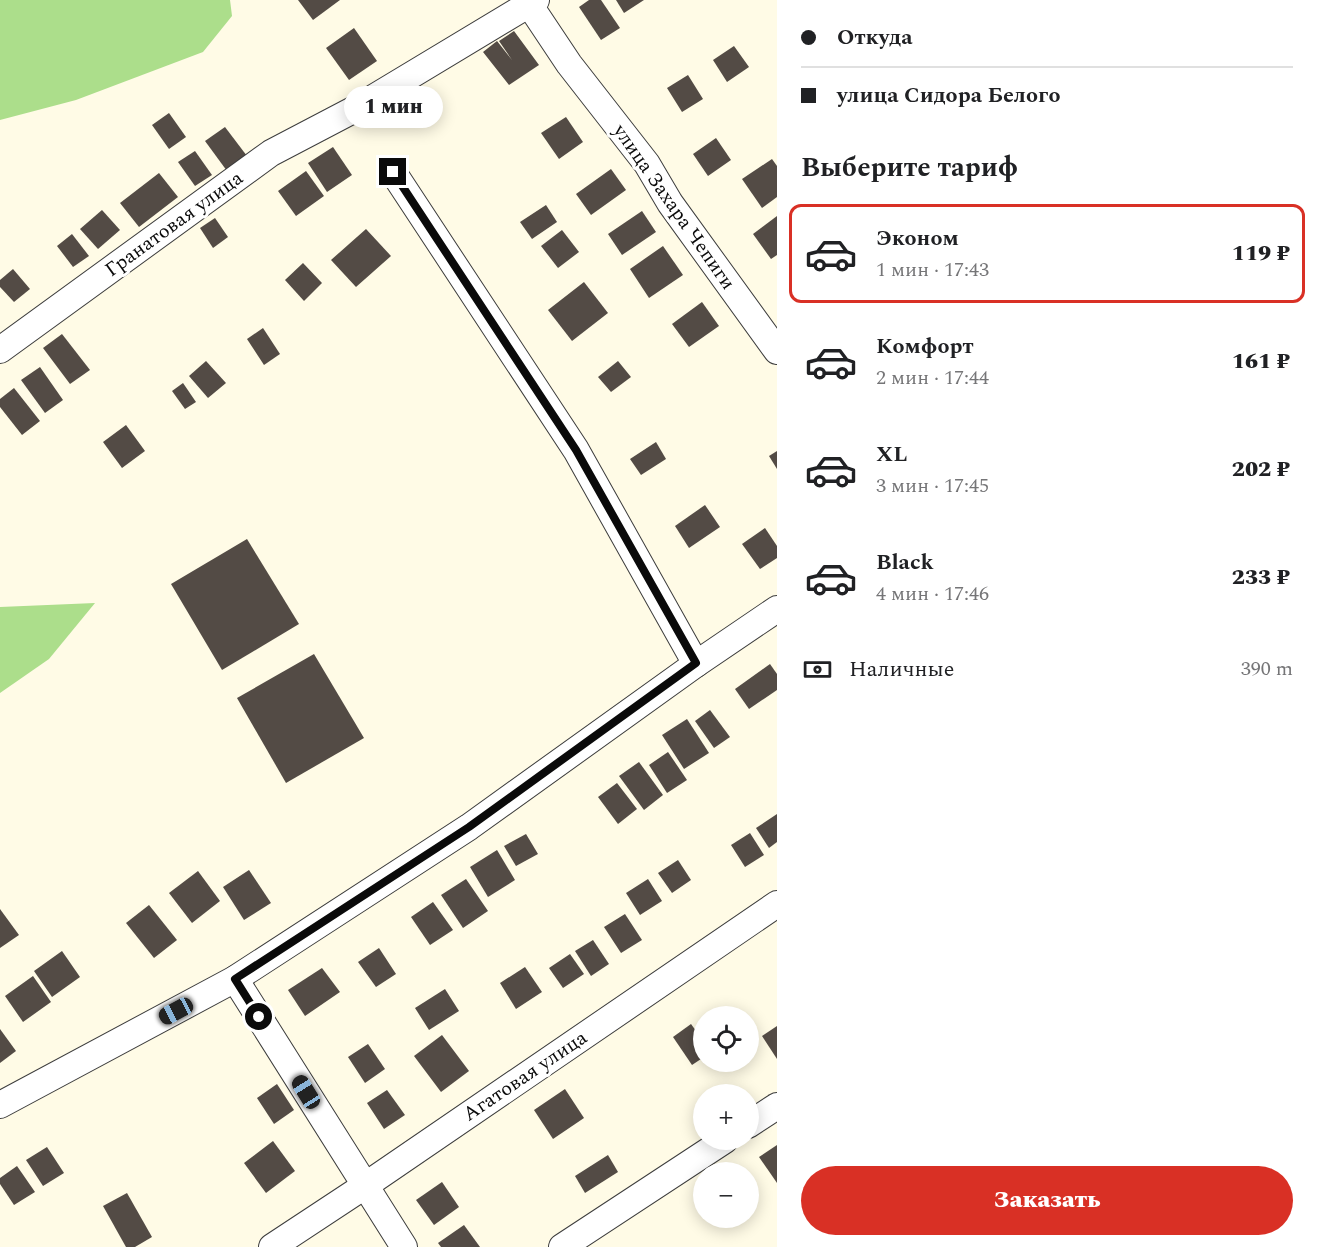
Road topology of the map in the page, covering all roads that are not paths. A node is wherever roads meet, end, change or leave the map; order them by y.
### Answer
1 (533, 2) edge
2 (393, 172) dead end
3 (0, 350) edge
4 (777, 351) edge
5 (777, 609) edge
6 (696, 663) junction
7 (777, 904) edge
8 (235, 979) junction
9 (0, 1105) edge
10 (777, 1106) edge
11 (759, 1118) edge
12 (710, 1150) edge
13 (366, 1185) junction
14 (272, 1247) edge
15 (404, 1247) edge
16 (562, 1247) edge

1 - 3 street, Гранатовая улица
1 - 4 street, улица Захара Чепиги
2 - 6 street
5 - 6 street
6 - 8 street
7 - 13 street, Агатовая улица
8 - 9 street
8 - 13 street
10 - 11 street
12 - 16 street
13 - 14 street, Агатовая улица
13 - 15 street

